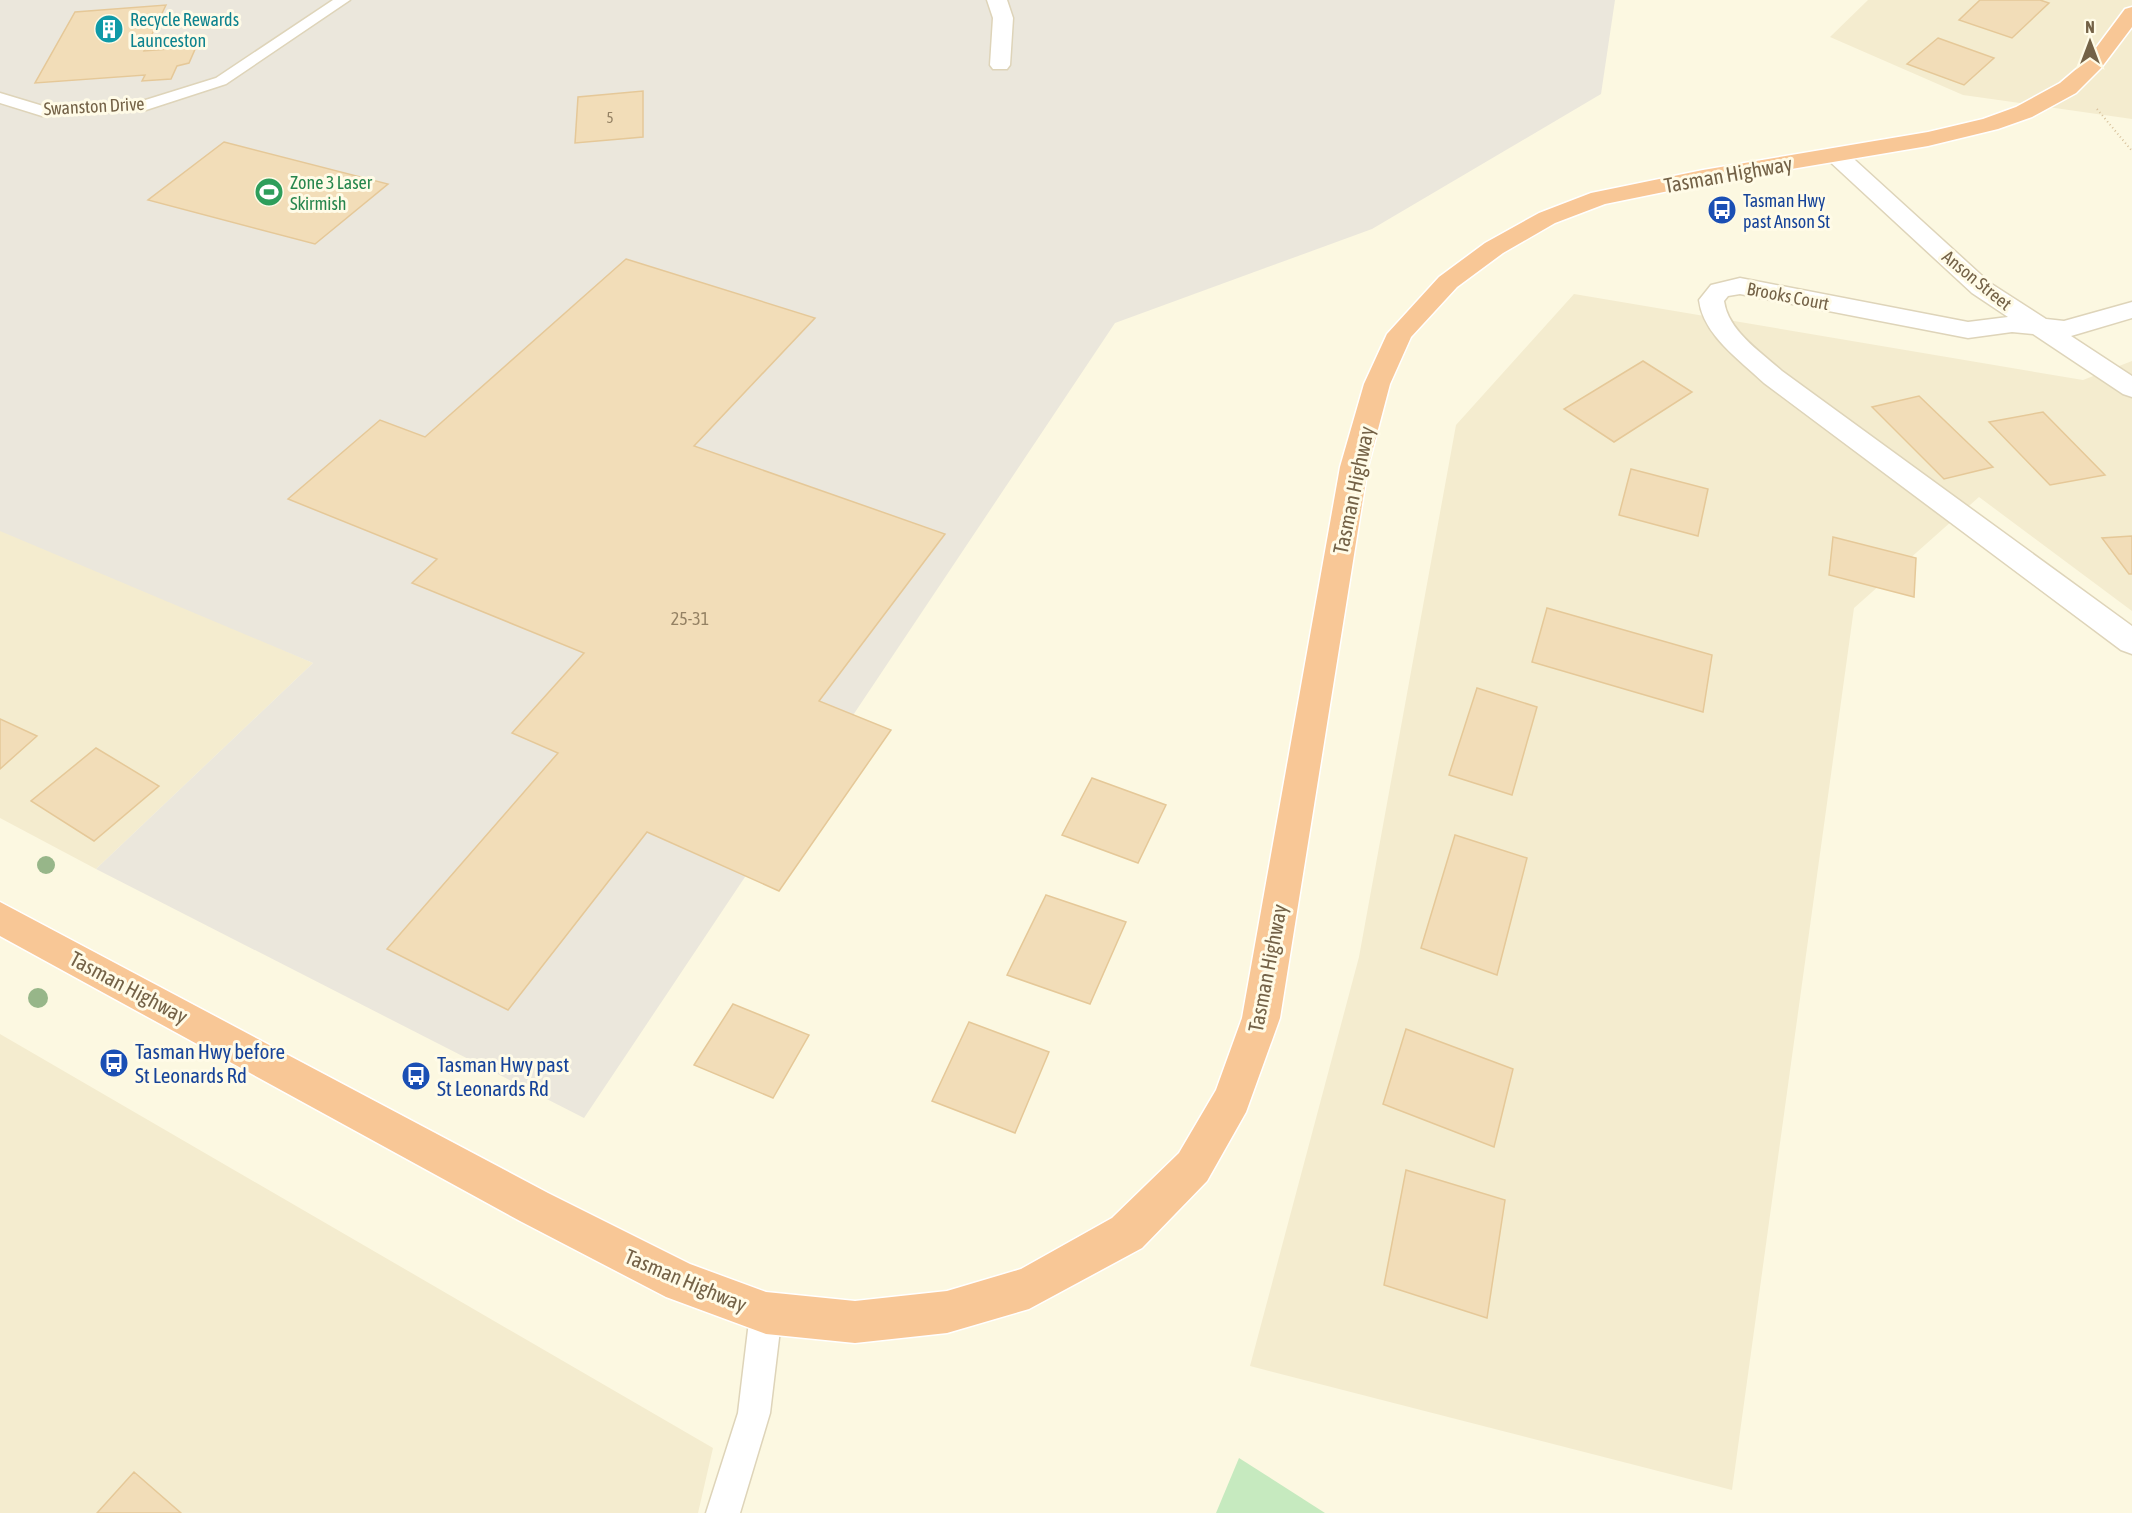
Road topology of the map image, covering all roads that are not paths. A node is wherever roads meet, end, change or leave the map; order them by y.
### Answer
1 (343, 0) edge
2 (997, 0) edge
3 (2132, 13) edge
4 (1000, 65) dead end
5 (0, 98) edge
6 (1836, 155) junction
7 (2132, 310) edge
8 (2037, 326) junction
9 (2132, 388) edge
10 (2132, 642) edge
11 (0, 918) edge
12 (766, 1313) junction
13 (723, 1513) edge

1 - 5 lane, Swanston Drive
2 - 4 street
3 - 6 highway, Tasman Highway
6 - 8 street, Anson Street
6 - 12 highway, Tasman Highway
7 - 8 street, Brooks Court
8 - 9 street, Anson Street
8 - 10 street, Brooks Court
11 - 12 highway, Tasman Highway
12 - 13 lane

